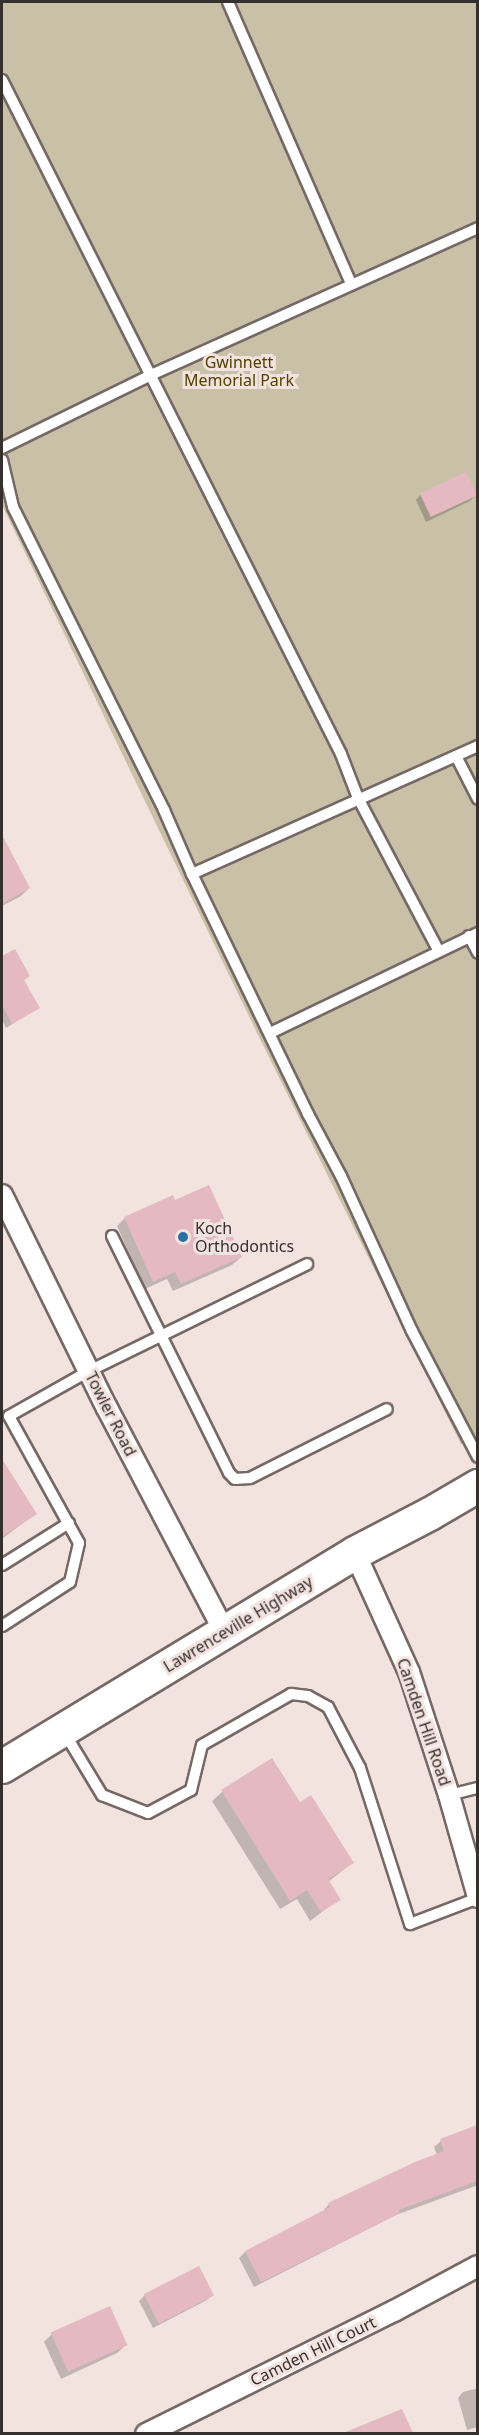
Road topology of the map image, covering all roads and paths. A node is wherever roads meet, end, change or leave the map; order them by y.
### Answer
1 (228, 2) edge
2 (2, 80) edge
3 (477, 228) edge
4 (351, 283) junction
5 (151, 375) junction
6 (2, 448) edge
7 (2, 460) edge
8 (477, 746) edge
9 (456, 756) junction
10 (357, 798) junction
11 (477, 799) edge
12 (192, 874) junction
13 (473, 934) edge
14 (438, 950) junction
15 (477, 953) edge
16 (270, 1033) junction
17 (2, 1195) edge
18 (112, 1236) dead end
19 (308, 1264) dead end
20 (161, 1335) junction
21 (89, 1371) junction
22 (387, 1409) dead end
23 (477, 1457) edge
24 (477, 1486) edge
25 (69, 1523) junction
26 (355, 1553) junction
27 (2, 1565) edge
28 (2, 1626) edge
29 (224, 1631) junction
30 (64, 1731) junction
31 (2, 1767) edge
32 (477, 1788) edge
33 (449, 1795) junction
34 (477, 1898) edge
35 (477, 2266) edge
36 (146, 2433) edge

1 - 4 lane
2 - 5 lane
3 - 4 lane
4 - 5 lane
5 - 6 lane
5 - 10 lane
7 - 12 lane
8 - 9 lane
9 - 10 lane
9 - 11 lane
10 - 12 lane
10 - 14 lane
12 - 16 lane
13 - 14 lane
13 - 15 lane
14 - 16 lane
16 - 23 lane
17 - 21 street, Towler Road
18 - 20 lane
19 - 20 lane
20 - 21 lane
20 - 22 lane
21 - 25 lane
21 - 29 street, Towler Road
24 - 26 main road, Lawrenceville Highway
25 - 27 lane
25 - 28 lane
26 - 29 main road, Lawrenceville Highway
26 - 33 street, Camden Hill Road
29 - 30 main road, Lawrenceville Highway
30 - 31 main road, Lawrenceville Highway
30 - 34 lane
32 - 33 lane
33 - 34 street, Camden Hill Road
35 - 36 street, Camden Hill Court

